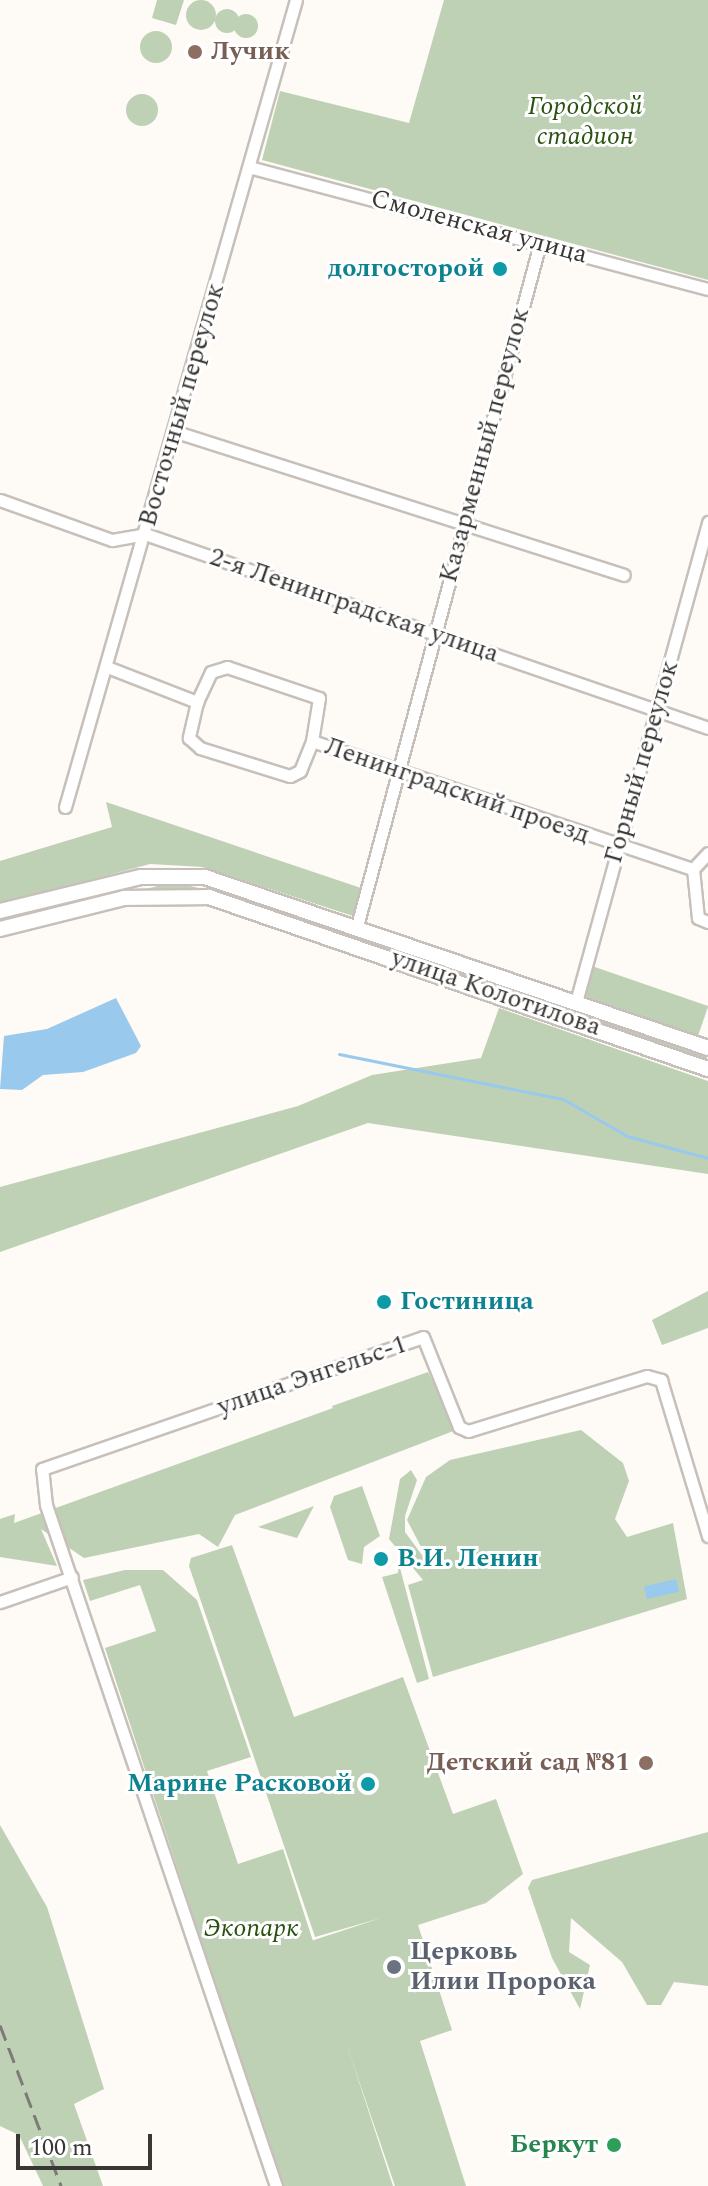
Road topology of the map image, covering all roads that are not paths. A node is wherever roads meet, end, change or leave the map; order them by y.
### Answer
1 (296, 0) edge
2 (249, 167) junction
3 (540, 243) junction
4 (708, 289) edge
5 (173, 431) junction
6 (0, 500) edge
7 (708, 522) edge
8 (463, 523) junction
9 (145, 534) junction
10 (624, 575) dead end
11 (434, 634) junction
12 (107, 667) junction
13 (197, 702) junction
14 (657, 711) junction
15 (708, 728) edge
16 (312, 741) junction
17 (400, 768) junction
18 (65, 807) dead end
19 (616, 847) junction
20 (708, 853) edge
21 (693, 869) junction
22 (288, 902) junction
23 (0, 911) edge
24 (282, 919) junction
25 (708, 922) edge
26 (357, 926) junction
27 (0, 929) edge
28 (576, 1002) junction
29 (708, 1048) edge
30 (708, 1069) edge
31 (708, 1536) edge
32 (72, 1577) junction
33 (0, 1602) edge
34 (276, 2186) edge

1 - 2 street, Восточный переулок
2 - 3 street, Смоленская улица
2 - 5 street, Восточный переулок
3 - 4 street, Смоленская улица
3 - 8 street, Казарменный переулок
5 - 8 street
5 - 9 street, Восточный переулок
6 - 9 street, 2-я Ленинградская улица
7 - 14 street, Горный переулок
8 - 10 street
8 - 11 street, Казарменный переулок
9 - 11 street, 2-я Ленинградская улица
9 - 12 street, Восточный переулок
11 - 14 street, 2-я Ленинградская улица
11 - 17 street, Казарменный переулок
12 - 13 street
12 - 18 street, Восточный переулок
13 - 16 street, Ленинградский проезд
13 - 16 street, Ленинградский проезд
14 - 15 street, 2-я Ленинградская улица
14 - 19 street, Горный переулок
16 - 17 street, Ленинградский проезд
17 - 19 street, Ленинградский проезд
17 - 26 street, Казарменный переулок
19 - 21 street, Ленинградский проезд
19 - 28 street, Горный переулок
20 - 21 street
21 - 25 street
22 - 23 main road, улица Колотилова
22 - 24 main road
22 - 26 main road, улица Колотилова
24 - 27 main road, улица Колотилова
24 - 30 main road, улица Колотилова
26 - 28 main road, улица Колотилова
28 - 29 main road, улица Колотилова
31 - 32 street, улица Энгельс-1
32 - 33 street
32 - 34 street, улица Энгельс-1

